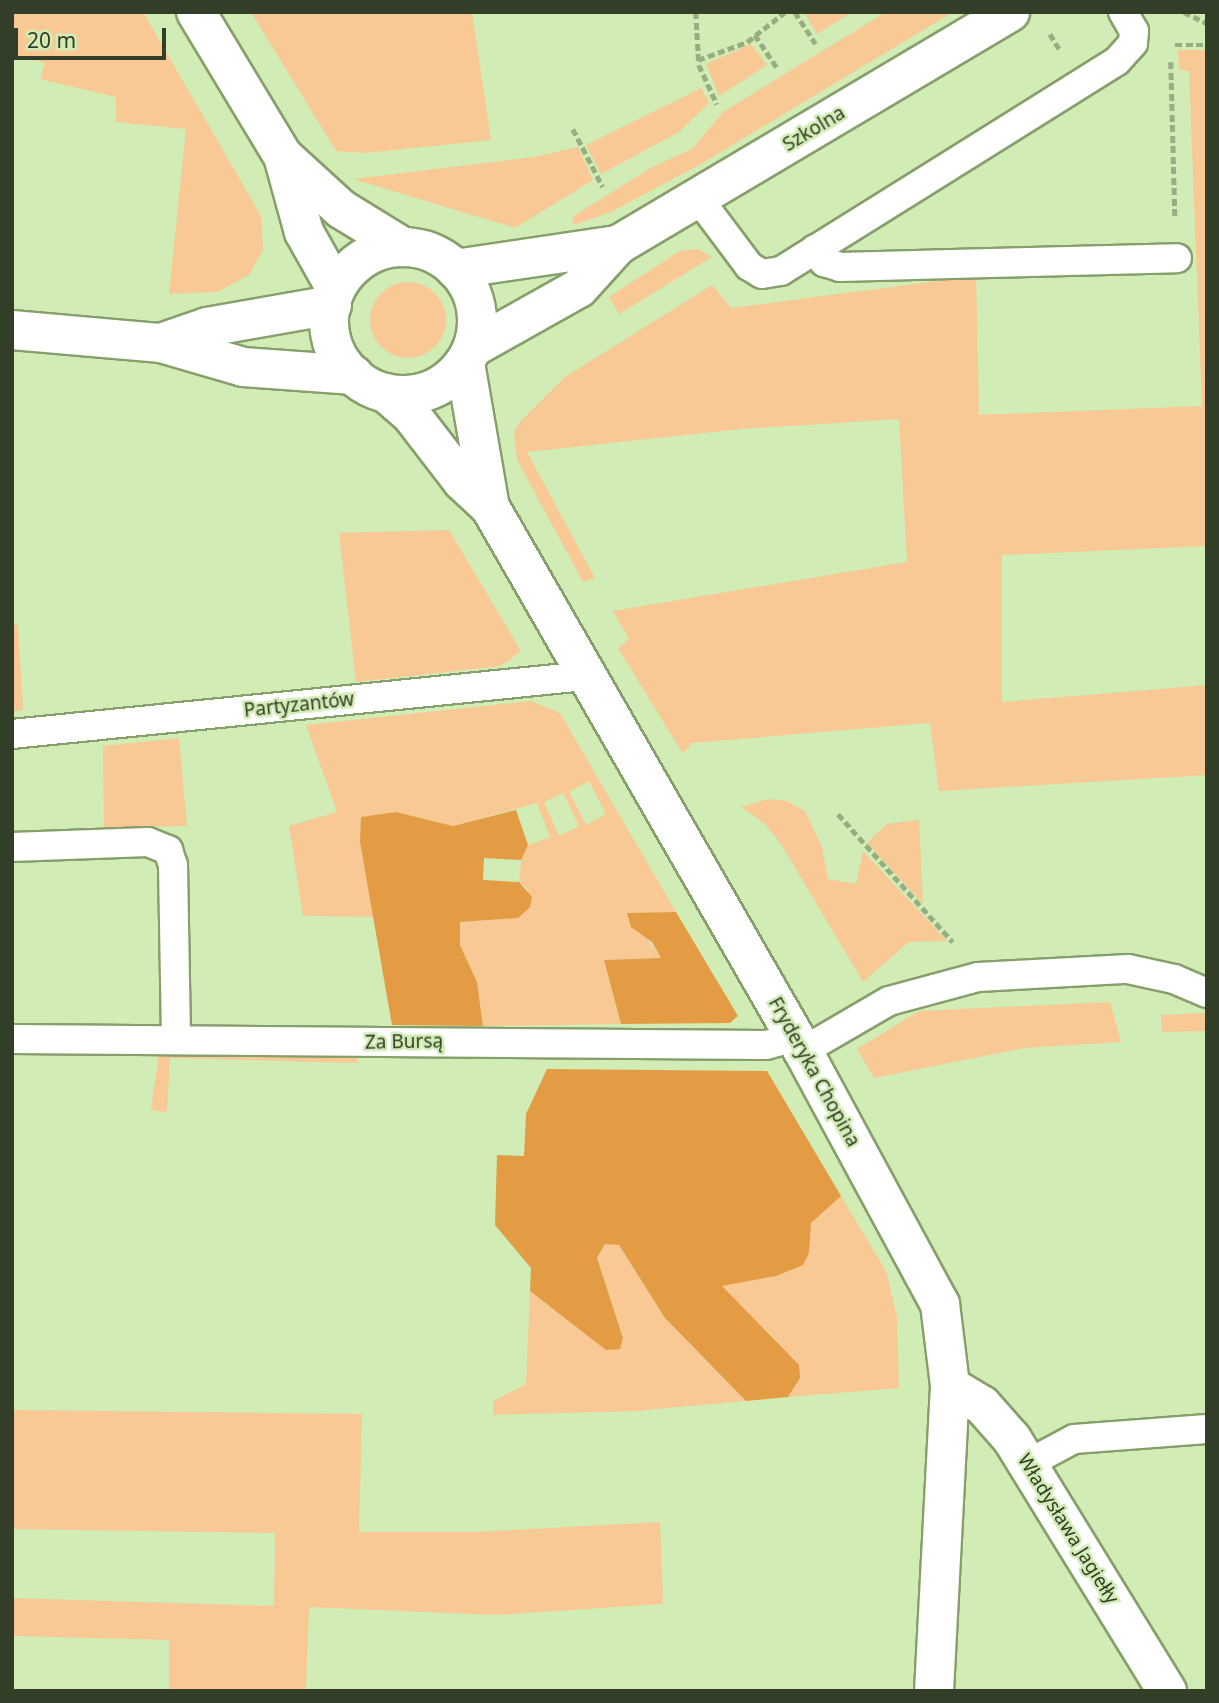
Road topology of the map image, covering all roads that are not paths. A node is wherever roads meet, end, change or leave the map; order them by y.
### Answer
1 (196, 12) edge
2 (1010, 12) edge
3 (1124, 12) edge
4 (283, 156) junction
5 (698, 198) junction
6 (618, 246) junction
7 (403, 247) junction
8 (815, 249) junction
9 (1177, 258) road end
10 (455, 269) junction
11 (334, 297) junction
12 (12, 330) edge
13 (160, 343) junction
14 (470, 355) junction
15 (370, 384) junction
16 (490, 506) junction
17 (585, 676) junction
18 (12, 734) edge
19 (12, 847) edge
20 (1207, 993) edge
21 (12, 1039) edge
22 (176, 1039) junction
23 (799, 1044) junction
24 (950, 1386) junction
25 (1207, 1429) edge
26 (1028, 1463) junction
27 (934, 1691) edge
28 (1167, 1691) edge

1 - 4 street
2 - 5 street, Szkolna
3 - 8 lane
4 - 7 street
4 - 11 street
5 - 6 street, Szkolna
5 - 8 lane
6 - 10 street
6 - 14 street
7 - 10 street
7 - 11 street
8 - 9 lane
10 - 14 street
11 - 13 street
11 - 15 street
12 - 13 street
13 - 15 street
14 - 15 street
14 - 16 street
15 - 16 street
16 - 17 street, Fryderyka Chopina
17 - 18 lane, Partyzantów
17 - 23 street, Fryderyka Chopina
19 - 22 lane
20 - 23 lane, Za Bursą
21 - 22 lane, Za Bursą
22 - 23 lane, Za Bursą
23 - 24 street, Fryderyka Chopina
24 - 26 street, Władysława Jagiełły
24 - 27 street, Fryderyka Chopina
25 - 26 lane
26 - 28 street, Władysława Jagiełły

